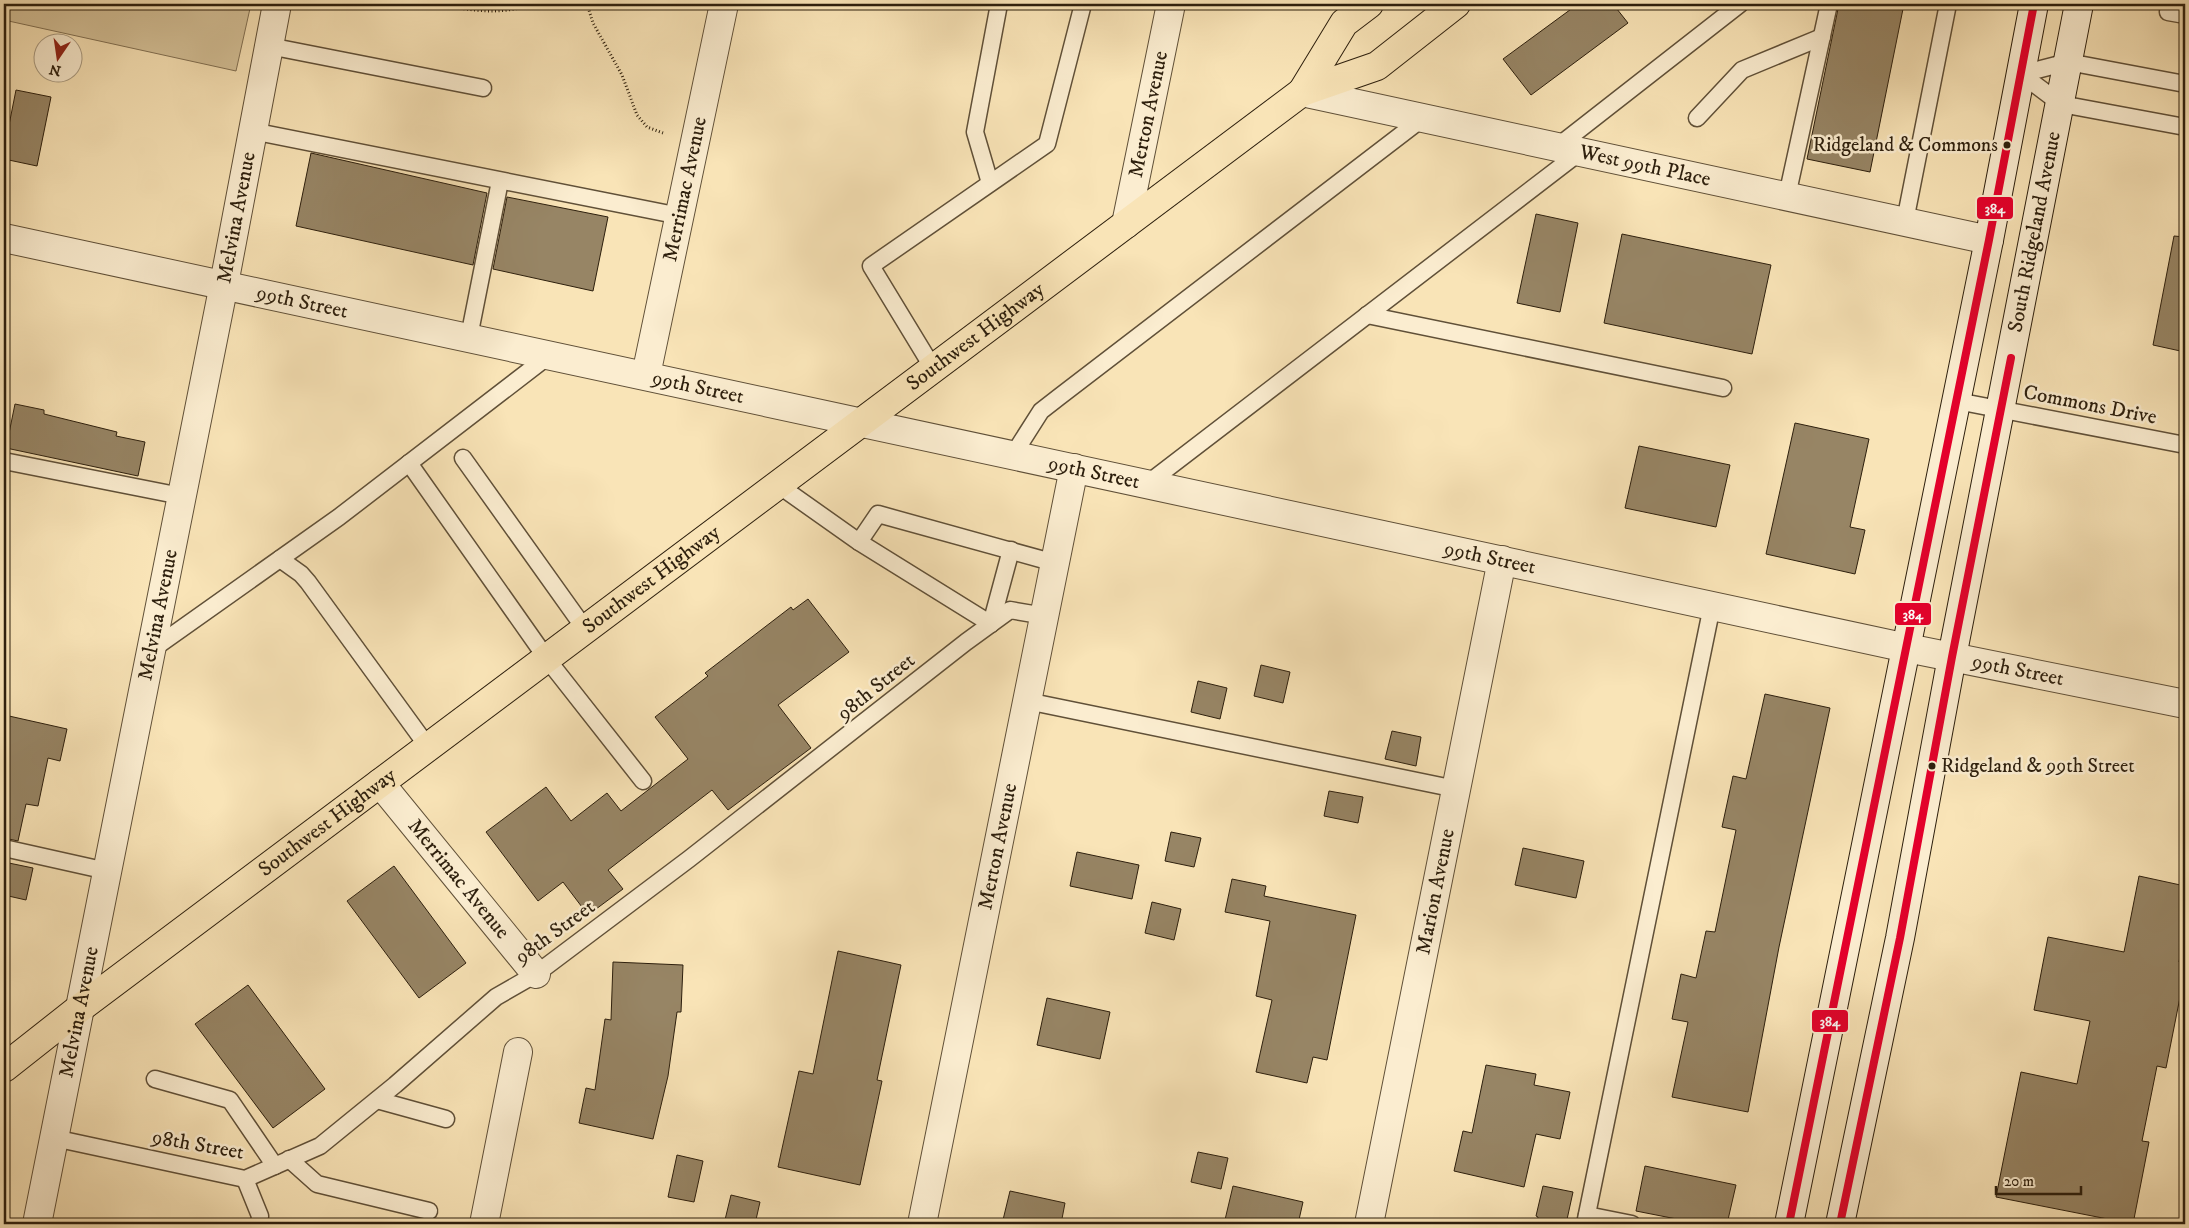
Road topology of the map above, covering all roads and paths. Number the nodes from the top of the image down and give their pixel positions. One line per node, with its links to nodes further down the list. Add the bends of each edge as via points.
1 (277, 4): 19 (street, Melvina Avenue)
2 (436, 4): 3 (path, via 480,12)
3 (532, 4)
4 (587, 4): 30 (path, via 593,22 622,74 637,115 647,127)
5 (724, 4): 35 (street, Merrimac Avenue)
6 (999, 4): 33 (lane, via 975,132)
7 (1083, 4): 33 (lane, via 1047,144)
8 (1171, 4): 37 (street, Merton Avenue)
9 (1367, 4): 24 (main road, Southwest Highway, via 1344,23)
10 (1456, 4): 24 (main road, Southwest Highway, via 1378,66)
11 (1740, 4): 31 (lane)
12 (1829, 4): 18 (lane)
13 (1948, 4): 36 (lane)
14 (2034, 4): 21 (street, South Ridgeland Avenue)
15 (2078, 4): 20 (street, South Ridgeland Avenue)
16 (2170, 4): 17 (lane, via 2168,12)
17 (2185, 15)
18 (1822, 37): 27 (lane, via 1742,70); 34 (lane)
19 (269, 46): 23 (lane); 29 (street, Melvina Avenue)
20 (2068, 62): 21 (lane); 22 (lane); 25 (street, South Ridgeland Avenue)
21 (2021, 74): 25 (lane); 39 (street, South Ridgeland Avenue)
22 (2185, 84)
23 (483, 88)
24 (1302, 92): 26 (street, West 99th Place); 37 (main road, Southwest Highway)
25 (2061, 104): 28 (lane); 48 (street, South Ridgeland Avenue)
26 (1422, 118): 31 (street, West 99th Place); 51 (lane, via 1041,411)
27 (1697, 118)
28 (2185, 127)
29 (252, 131): 32 (lane); 40 (street, Melvina Avenue)
30 (663, 133)
31 (1568, 149): 34 (street, West 99th Place); 41 (lane)
32 (500, 181): 35 (lane); 42 (lane)
33 (990, 184): 44 (lane, via 871,266)
34 (1787, 196): 36 (street, West 99th Place)
35 (680, 216): 45 (street, Merrimac Avenue)
36 (1905, 221): 39 (street, West 99th Place)
37 (1126, 224): 44 (main road, Southwest Highway)
38 (4, 238): 40 (street, 99th Street)
39 (1989, 240): 47 (street, South Ridgeland Avenue)
40 (224, 284): 42 (street, 99th Street); 58 (street, Melvina Avenue)
41 (1367, 315): 46 (lane); 57 (lane)
42 (469, 337): 43 (street, 99th Street)
43 (551, 354): 45 (street, 99th Street); 54 (lane)
44 (933, 368): 49 (main road, Southwest Highway)
45 (646, 375): 49 (street, 99th Street)
46 (1723, 388)
47 (1957, 401): 48 (lane, Commons Drive); 68 (street, South Ridgeland Avenue)
48 (2001, 409): 50 (lane, Commons Drive); 70 (street, South Ridgeland Avenue)
49 (862, 421): 51 (street, 99th Street); 56 (main road, Southwest Highway)
50 (2185, 445)
51 (1013, 455): 55 (street, 99th Street)
52 (462, 458): 67 (lane)
53 (4, 462): 58 (lane)
54 (409, 463): 61 (lane); 71 (lane)
55 (1074, 468): 57 (street, 99th Street); 63 (street, Merton Avenue)
56 (777, 484): 59 (lane); 67 (main road, Southwest Highway)
57 (1148, 484): 62 (street, 99th Street)
58 (181, 496): 69 (street, Melvina Avenue)
59 (859, 542): 60 (lane, via 878,514); 66 (lane)
60 (1011, 550): 63 (lane); 66 (lane)
61 (280, 559): 69 (lane); 74 (lane, via 308,582)
62 (1502, 560): 64 (street, 99th Street); 77 (street, Marion Avenue)
63 (1055, 563): 65 (street, Merton Avenue)
64 (1712, 606): 68 (street, 99th Street); 91 (lane)
65 (1045, 616): 66 (lane, 98th Street, via 1010,610); 72 (street, Merton Avenue)
66 (991, 624): 80 (lane, 98th Street)
67 (585, 629): 71 (main road, Southwest Highway)
68 (1907, 648): 70 (street, 99th Street); 98 (street, South Ridgeland Avenue)
69 (150, 651): 79 (street, Melvina Avenue)
70 (1952, 657): 73 (street, 99th Street); 99 (street, South Ridgeland Avenue, via 1900,938)
71 (547, 659): 74 (main road, Southwest Highway); 75 (lane)
72 (1027, 701): 77 (lane); 95 (street, Merton Avenue)
73 (2185, 704)
74 (428, 747): 76 (main road, Southwest Highway)
75 (643, 782)
76 (380, 783): 80 (street, Merrimac Avenue); 81 (main road, Southwest Highway)
77 (1456, 789): 96 (street, Marion Avenue)
78 (4, 848): 79 (lane)
79 (106, 871): 81 (street, Melvina Avenue)
80 (536, 974): 85 (lane, 98th Street, via 496,997)
81 (80, 1008): 83 (main road, Southwest Highway); 87 (street, Melvina Avenue)
82 (518, 1052): 94 (street)
83 (5, 1065)
84 (155, 1079): 88 (lane, via 230,1100)
85 (377, 1100): 86 (lane); 88 (lane, 98th Street, via 320,1146)
86 (446, 1119)
87 (54, 1138): 89 (lane, 98th Street); 92 (street, Melvina Avenue)
88 (282, 1162): 89 (lane, 98th Street); 90 (lane, via 318,1184)
89 (245, 1179): 93 (lane, via 260,1216)
90 (429, 1211)
91 (1586, 1220): 97 (lane)
92 (37, 1224)
93 (258, 1224)
94 (484, 1224)
95 (922, 1224)
96 (1369, 1224)
97 (1632, 1224)
98 (1789, 1224)
99 (1840, 1224)

